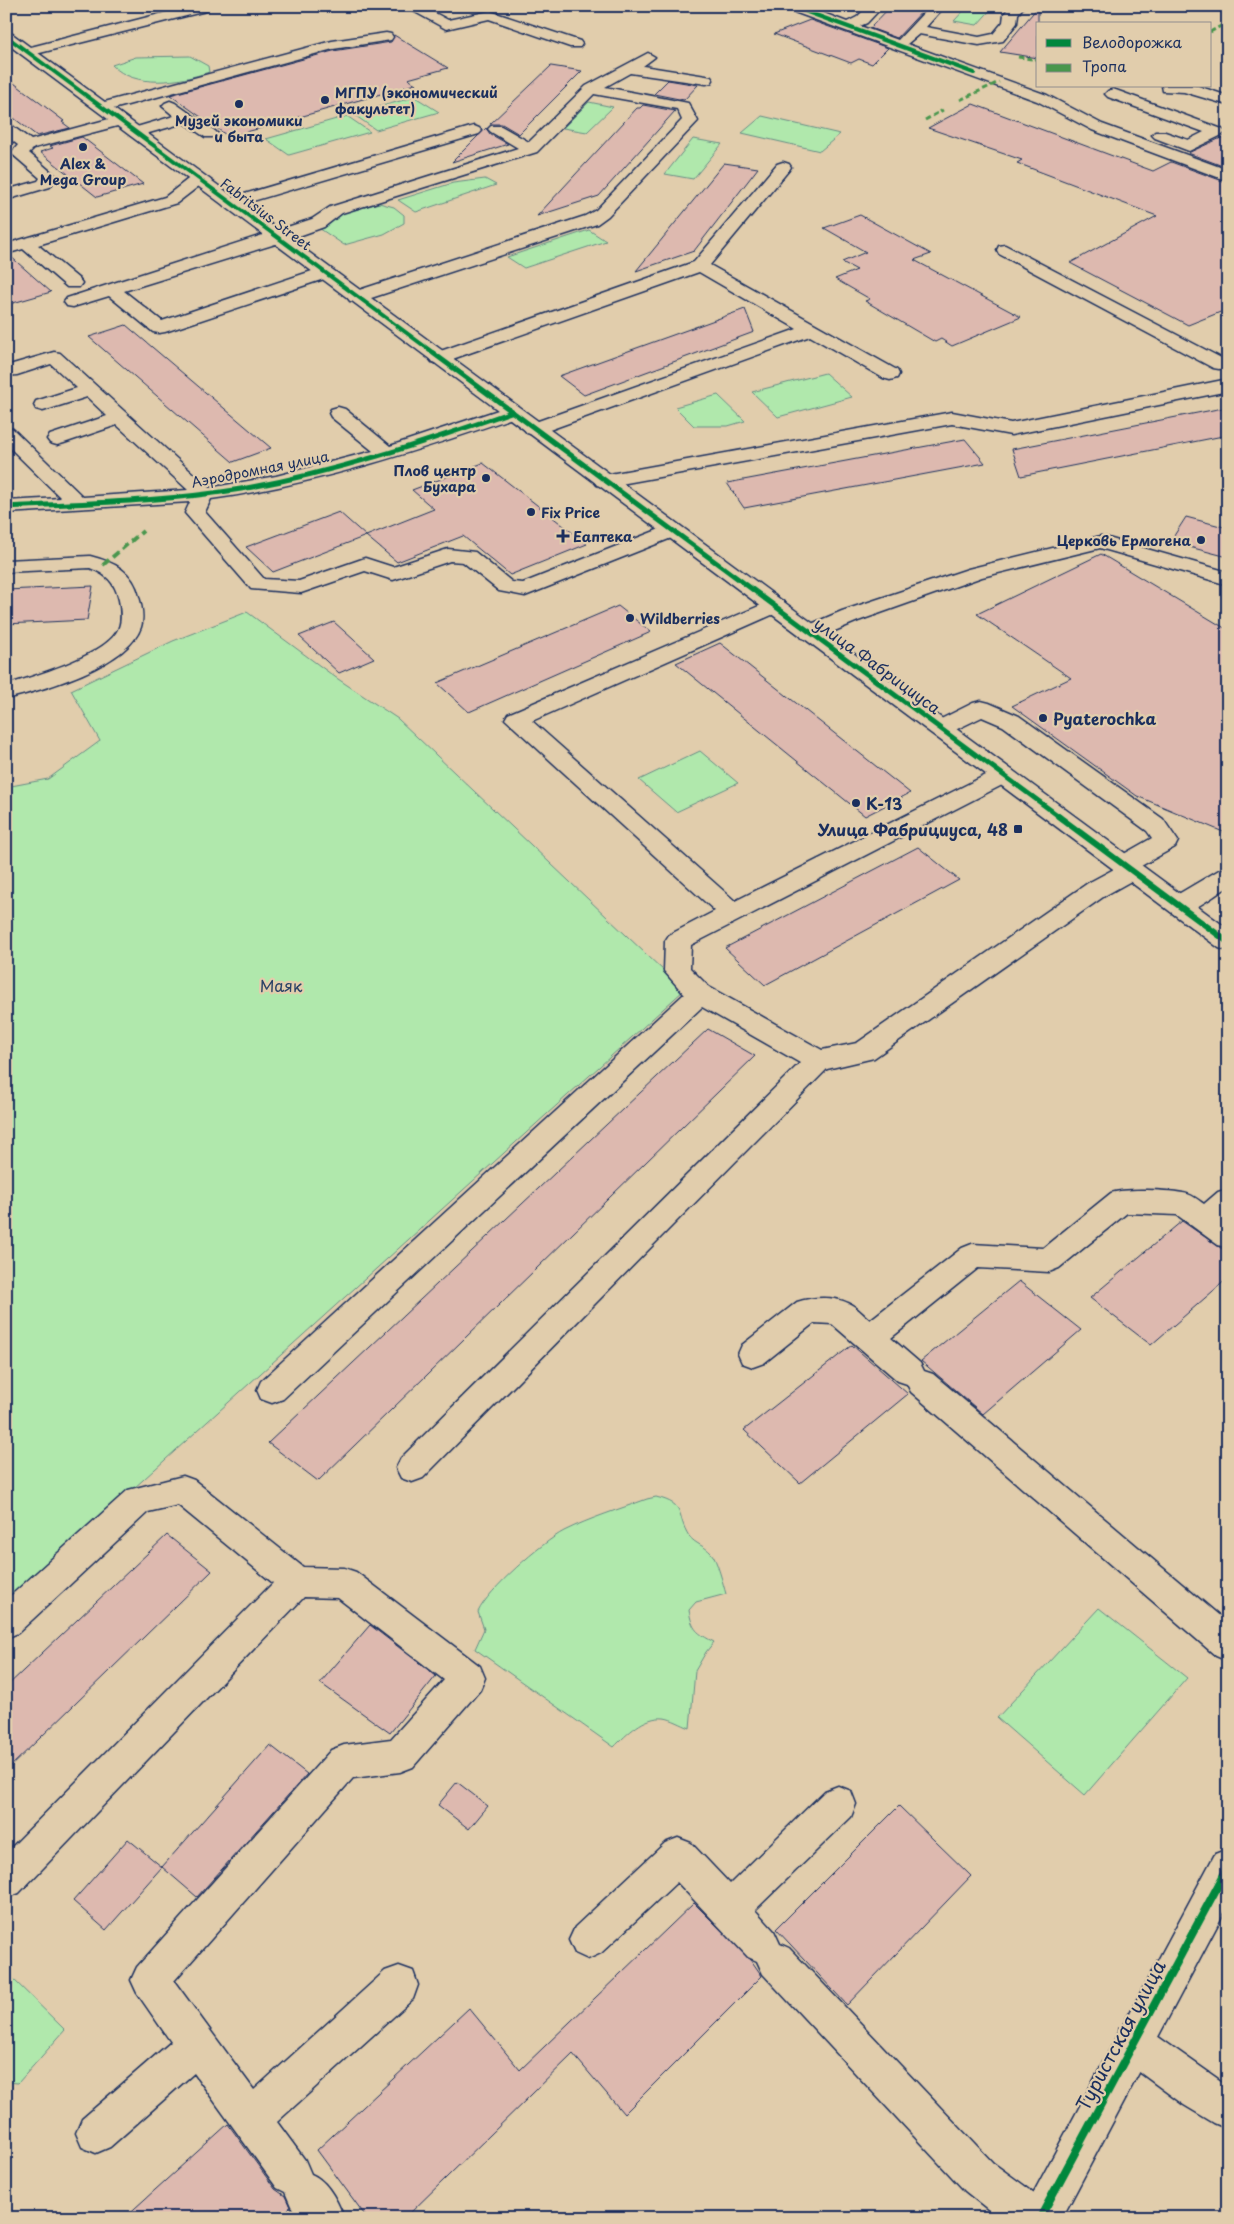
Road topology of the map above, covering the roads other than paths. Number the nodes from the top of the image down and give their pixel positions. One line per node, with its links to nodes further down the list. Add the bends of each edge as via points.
1 (199, 6): 12 (main road, via 201,8)
2 (411, 6): 10 (main road, via 446,25 490,16)
3 (792, 6): 8 (main road)
4 (876, 6): 8 (main road)
5 (938, 6): 7 (main road)
6 (1017, 6): 7 (main road, via 1011,14 1010,23 998,38 979,40)
7 (916, 30): 11 (main road)
8 (849, 33): 11 (main road)
9 (386, 37): 22 (main road, via 332,45)
10 (574, 44)
11 (895, 44): 19 (main road)
12 (14, 45): 22 (main road, Fabritsius Street)
13 (648, 58): 14 (main road)
14 (627, 68): 15 (main road); 16 (main road)
15 (706, 80)
16 (591, 88): 32 (main road); 47 (main road, via 683,106 690,120 602,213 591,220)
17 (1188, 88): 20 (main road)
18 (1113, 94): 19 (main road, via 1217,132 1189,146 1106,115)
19 (1042, 98): 34 (main road, via 1098,127)
20 (1228, 101)
21 (170, 106): 23 (main road)
22 (102, 107): 24 (main road, Fabritsius Street)
23 (186, 118): 28 (main road); 29 (main road)
24 (120, 121): 28 (main road, Fabritsius Street); 30 (main road)
25 (6, 128): 30 (main road)
26 (496, 129): 32 (main road)
27 (474, 131): 37 (main road)
28 (135, 132): 35 (main road, Fabritsius Street)
29 (210, 134)
30 (26, 144): 31 (main road); 36 (main road, via 20,153 49,177 44,184)
31 (6, 148)
32 (531, 149): 39 (main road, via 336,210 318,223)
33 (783, 166): 43 (main road)
34 (1228, 176)
35 (198, 179): 37 (main road, Fabritsius Street); 38 (main road); 40 (main road, via 170,200)
36 (6, 195)
37 (230, 203): 39 (main road, Fabritsius Street)
38 (6, 236)
39 (276, 238): 44 (main road, Fabritsius Street); 46 (main road)
40 (26, 243): 41 (main road); 45 (main road)
41 (6, 249)
42 (1006, 250): 51 (main road)
43 (700, 266): 49 (main road); 50 (main road)
44 (324, 273): 46 (main road, via 159,328); 47 (main road, Fabritsius Street)
45 (73, 283)
46 (112, 290): 48 (main road)
47 (356, 297): 50 (main road, Fabritsius Street)
48 (73, 302)
49 (813, 329): 53 (main road); 60 (main road)
50 (438, 358): 57 (main road, Fabritsius Street)
51 (1225, 367)
52 (10, 371): 55 (main road, via 54,357)
53 (890, 374)
54 (1228, 385): 64 (main road, via 1011,428 952,418)
55 (90, 390): 56 (main road); 59 (main road)
56 (44, 405)
57 (511, 412): 60 (main road, улица Фабрициуса); 63 (main road, Аэродромная улица)
58 (338, 414): 63 (main road)
59 (120, 418): 62 (main road); 65 (main road)
60 (534, 429): 64 (main road, улица Фабрициуса)
61 (6, 433): 66 (main road)
62 (57, 439)
63 (388, 454): 65 (main road, Аэродромная улица, via 279,481)
64 (604, 481): 68 (main road, улица Фабрициуса)
65 (204, 494): 66 (main road, Аэродромная улица); 68 (main road, via 194,513 258,586 301,588 365,564 393,574 448,555 468,556 506,587 525,590)
66 (78, 504): 67 (main road, Аэродромная улица)
67 (6, 507)
68 (672, 531): 71 (main road, улица Фабрициуса)
69 (6, 566): 73 (main road, via 90,562 103,565 126,584 133,615 124,638 104,654)
70 (1228, 579): 72 (main road, via 1101,542 975,573)
71 (773, 606): 72 (main road, улица Фабрициуса); 79 (main road, via 516,719)
72 (810, 633): 74 (main road, улица Фабрициуса)
73 (6, 692)
74 (941, 728): 75 (main road, улица Фабрициуса); 76 (main road, via 981,708 1011,721 1155,825 1166,841)
75 (1004, 775): 76 (main road, улица Фабрициуса); 79 (main road)
76 (1128, 868): 78 (main road, улица Фабрициуса); 82 (main road, via 865,1051)
77 (1228, 876): 78 (main road)
78 (1179, 905): 80 (main road, улица Фабрициуса)
79 (733, 914): 81 (main road, via 678,941 677,971)
80 (1228, 942)
81 (700, 994): 82 (main road); 88 (main road)
82 (818, 1061): 89 (main road)
83 (1228, 1200): 84 (main road)
84 (1205, 1220): 85 (main road); 86 (main road, via 1183,1204 1121,1201 1049,1260 972,1256)
85 (1228, 1237)
86 (869, 1338): 87 (main road, via 840,1312 808,1311); 92 (main road)
87 (753, 1354)
88 (272, 1390)
89 (412, 1468)
90 (297, 1582): 91 (main road, via 183,1490 139,1500); 95 (main road); 100 (main road, via 344,1583 468,1678 400,1755 344,1762 150,1980)
91 (6, 1622)
92 (1228, 1645)
93 (838, 1804): 96 (main road)
94 (1228, 1867): 99 (main road, Туристская улица)
95 (6, 1880)
96 (729, 1910): 97 (main road, via 678,1856); 105 (main road, via 979,2177)
97 (588, 1940)
98 (399, 1985): 102 (main road)
99 (1133, 2043): 101 (main road); 106 (main road, Туристская улица)
100 (197, 2045): 102 (main road); 103 (main road)
101 (1228, 2109)
102 (251, 2119): 104 (main road)
103 (96, 2133)
104 (307, 2195)
105 (1033, 2218)
106 (1040, 2218)

